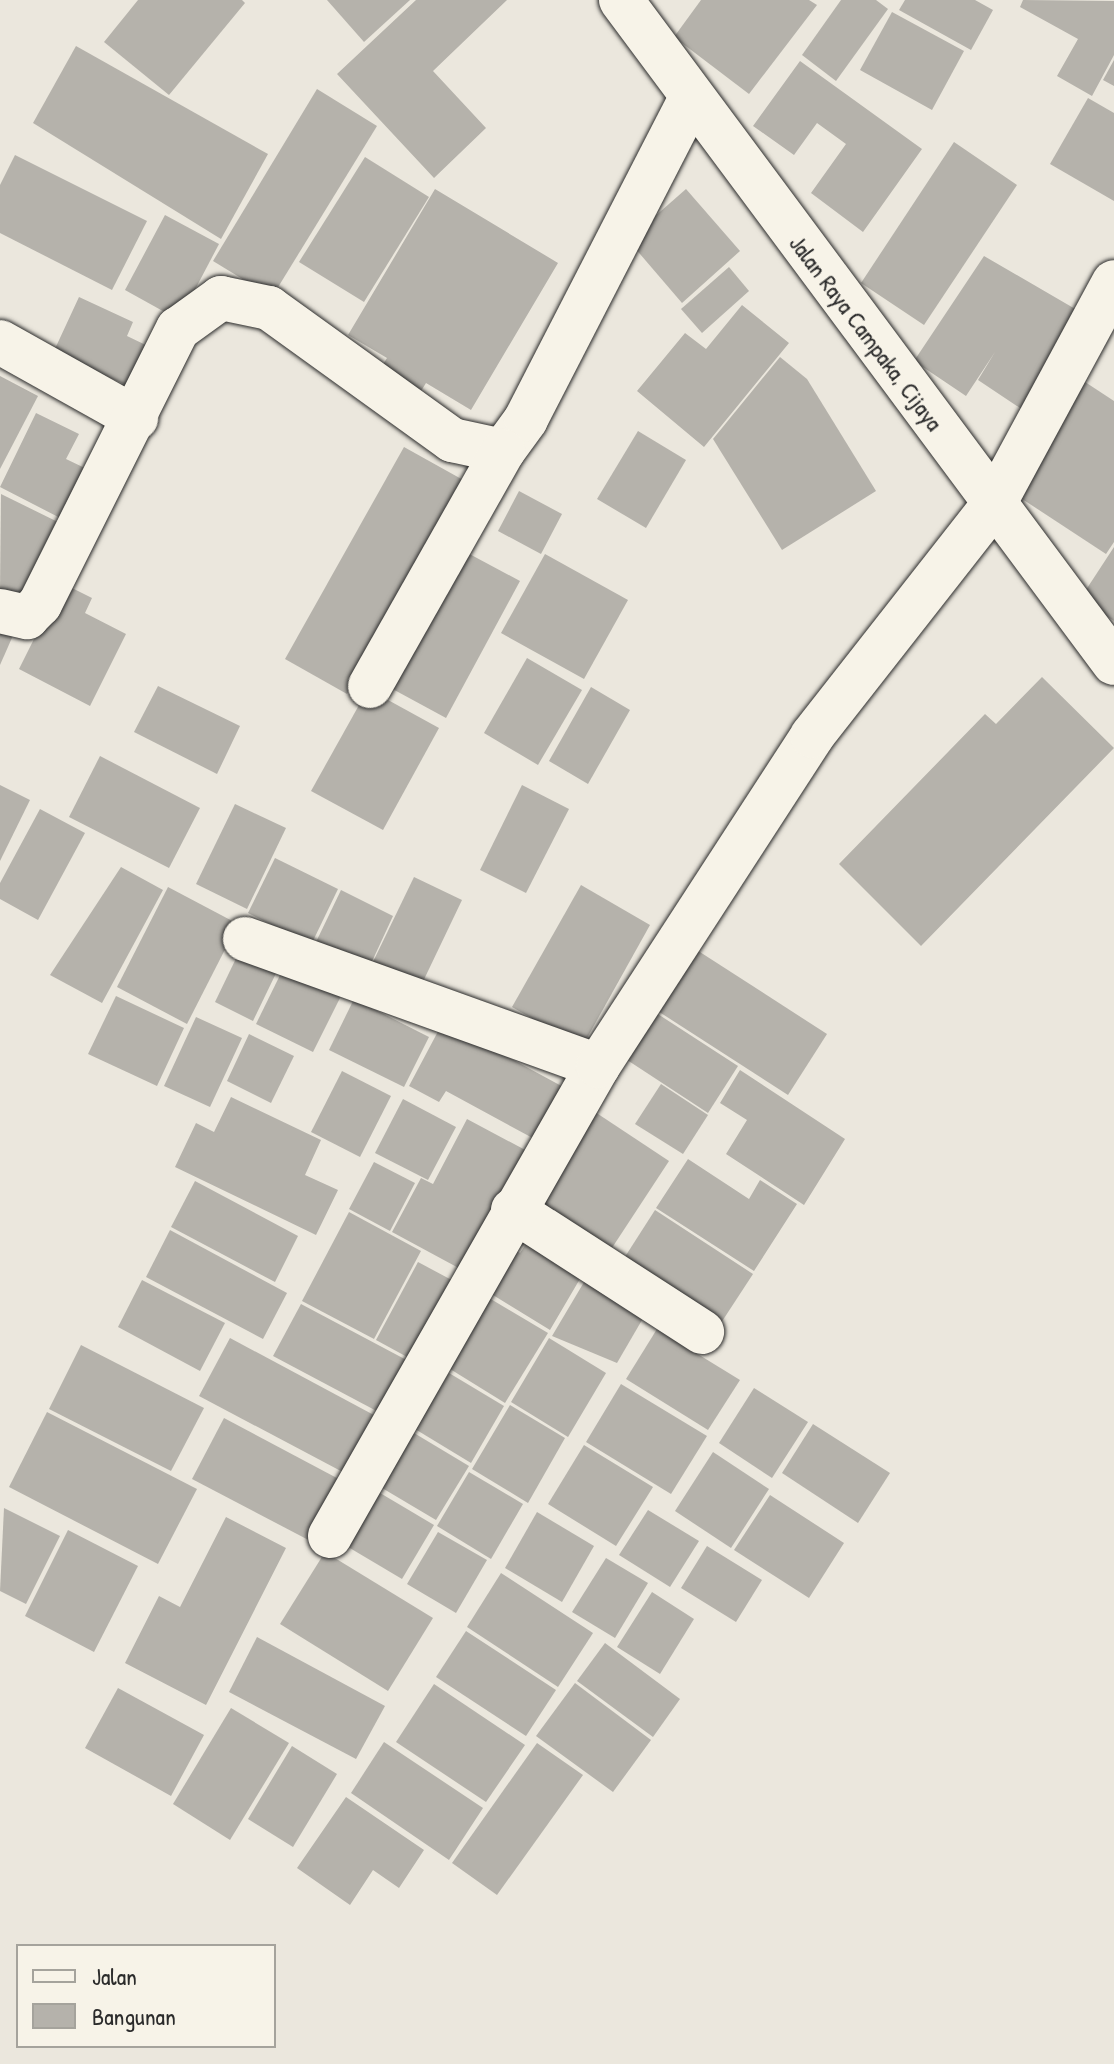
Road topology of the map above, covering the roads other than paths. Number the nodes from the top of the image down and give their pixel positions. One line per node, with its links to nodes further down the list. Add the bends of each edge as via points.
1 (621, 0): 2 (street, Jalan Raya Campaka, Cijaya)
2 (691, 98): 6 (street, via 526,419); 7 (street, Jalan Raya Campaka, Cijaya)
3 (1114, 282): 7 (street)
4 (0, 342): 5 (street)
5 (136, 418): 6 (street, via 178,329 203,306 237,299 269,308 452,440); 8 (street, via 40,604 27,617)
6 (503, 451): 10 (street)
7 (994, 504): 9 (street, Jalan Raya Campaka, Cijaya); 12 (street, via 812,736)
8 (0, 611)
9 (1114, 663)
10 (370, 686)
11 (245, 939): 12 (street)
12 (598, 1066): 13 (street)
13 (513, 1210): 14 (street); 15 (street)
14 (702, 1332)
15 (330, 1536)

